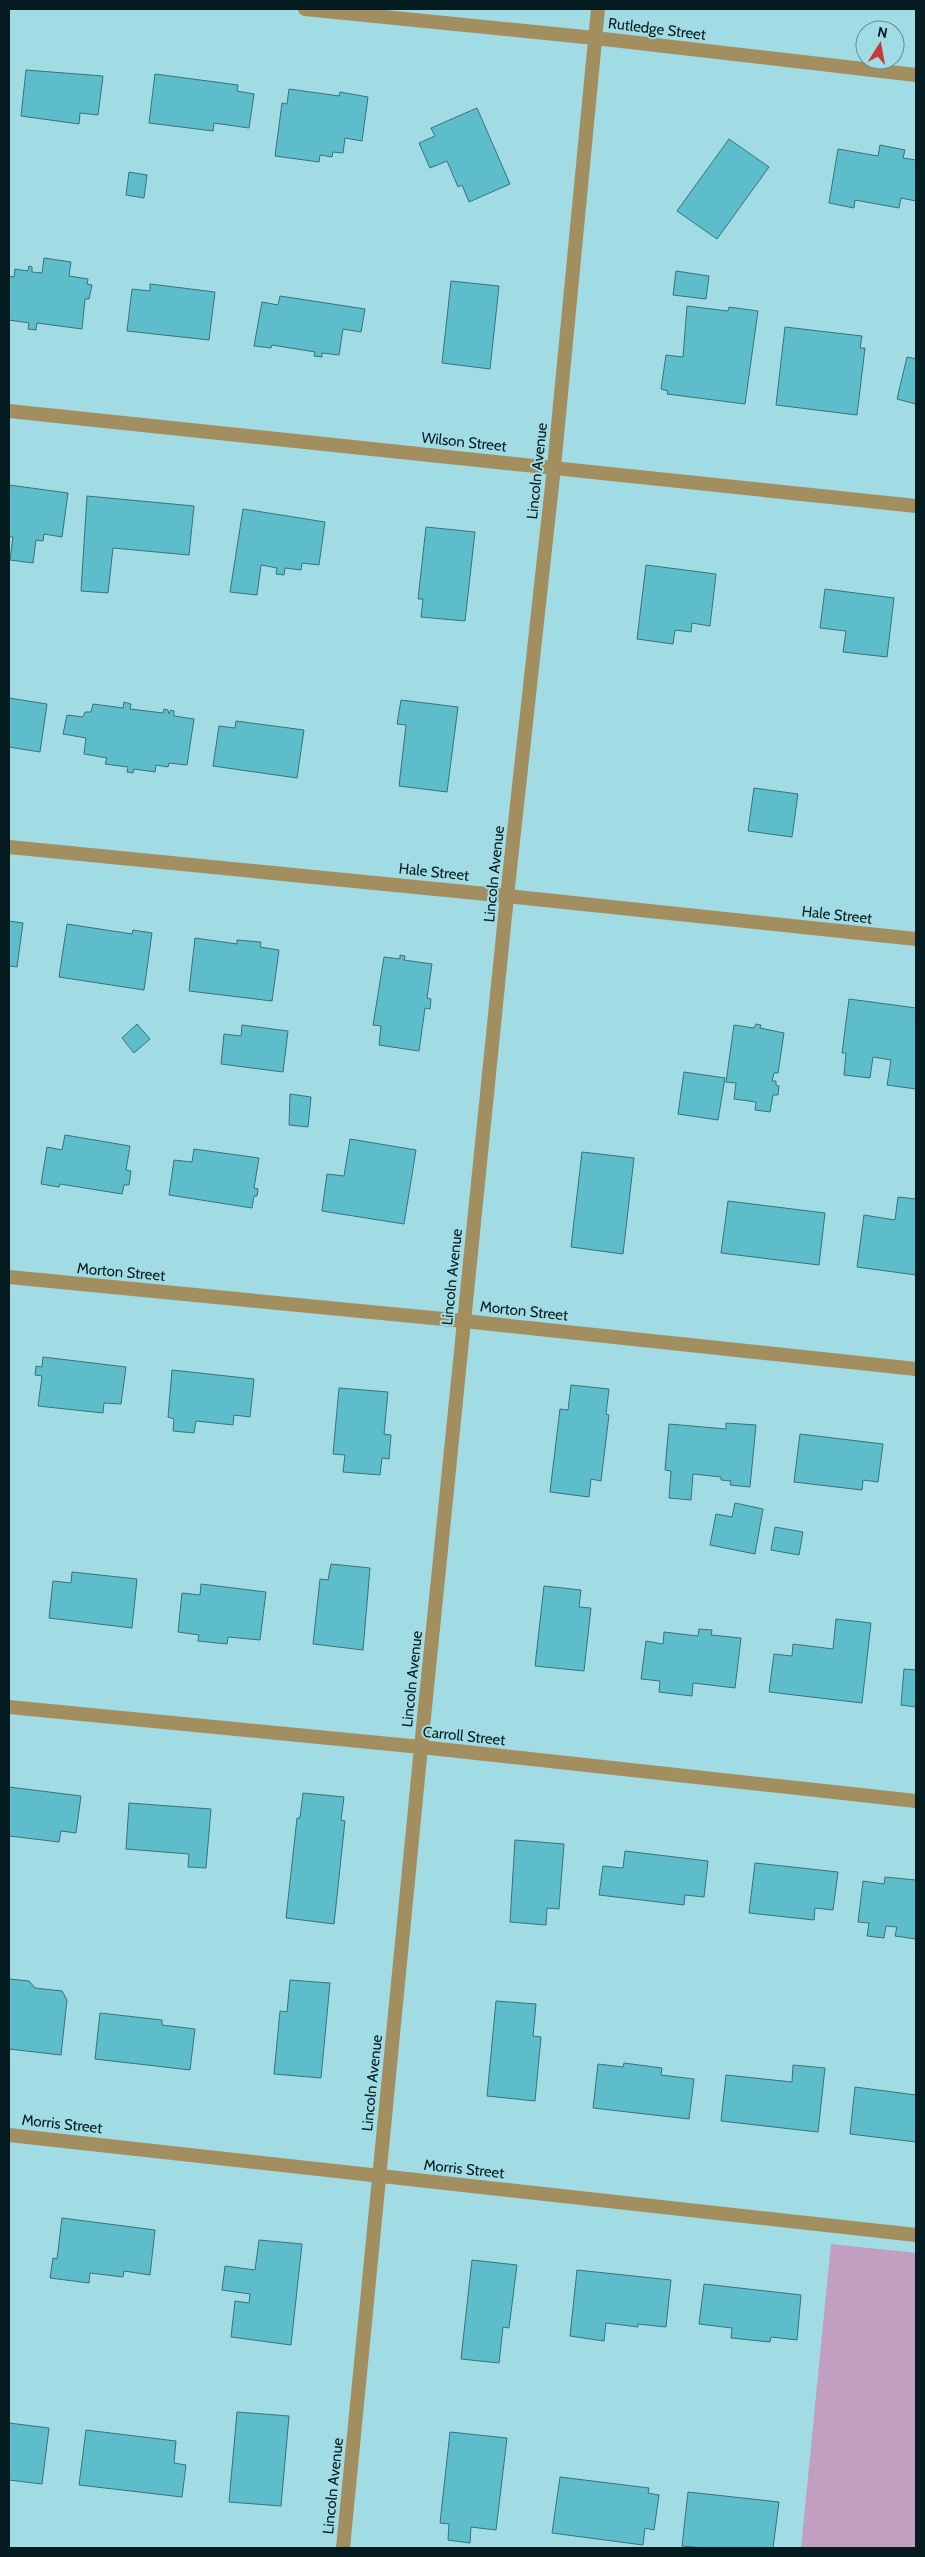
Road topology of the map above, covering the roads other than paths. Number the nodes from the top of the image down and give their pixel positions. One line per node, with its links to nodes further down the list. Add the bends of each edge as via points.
1 (305, 9): 3 (street, Rutledge Street)
2 (598, 9): 3 (street, Lincoln Avenue)
3 (595, 38): 4 (street, Rutledge Street); 6 (street, Lincoln Avenue)
4 (916, 75)
5 (9, 411): 6 (street, Wilson Street)
6 (554, 467): 7 (street, Wilson Street); 9 (street, Lincoln Avenue)
7 (916, 506)
8 (9, 847): 9 (street, Hale Street)
9 (507, 896): 10 (street, Hale Street); 12 (street, Lincoln Avenue)
10 (916, 940)
11 (9, 1278): 12 (street, Morton Street)
12 (464, 1321): 13 (street, Morton Street); 15 (street, Lincoln Avenue)
13 (916, 1369)
14 (9, 1707): 15 (street, Carroll Street)
15 (421, 1748): 16 (street, Carroll Street); 18 (street, Lincoln Avenue)
16 (916, 1801)
17 (9, 2135): 18 (street, Morris Street)
18 (379, 2176): 19 (street, Morris Street); 20 (street, Lincoln Avenue)
19 (916, 2235)
20 (343, 2548)

